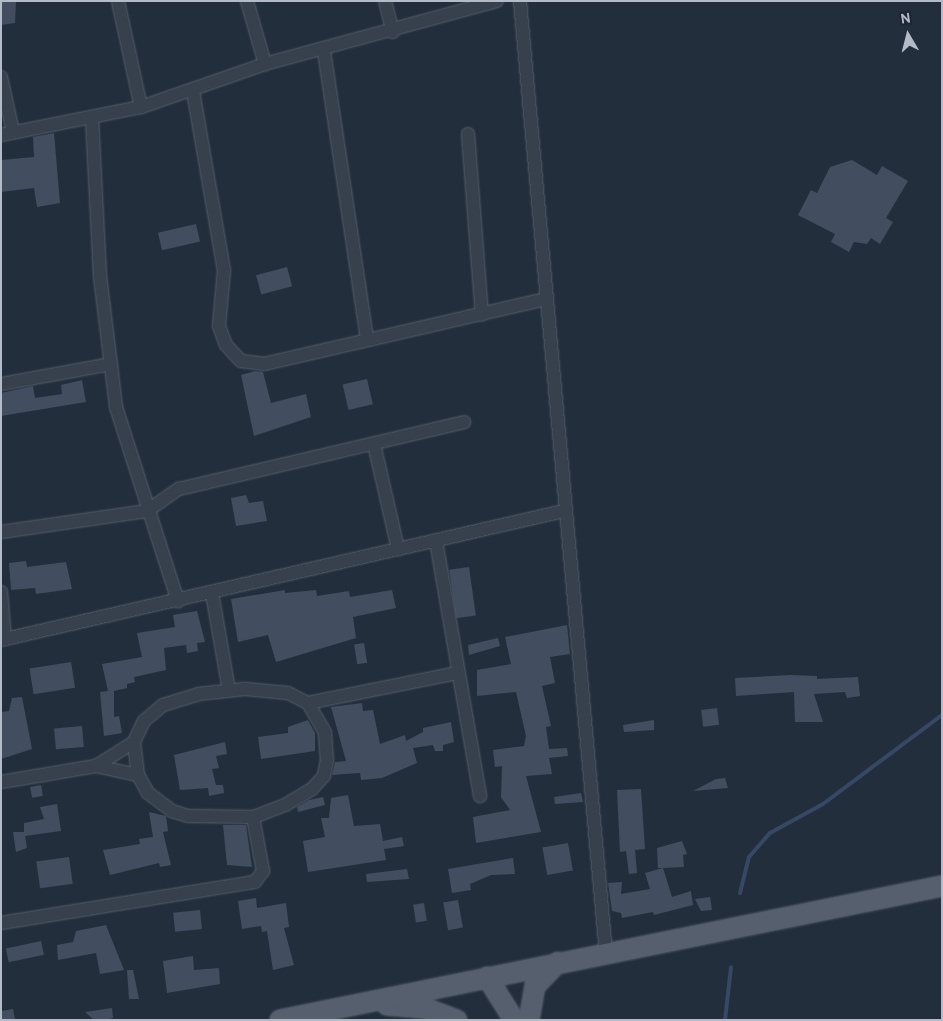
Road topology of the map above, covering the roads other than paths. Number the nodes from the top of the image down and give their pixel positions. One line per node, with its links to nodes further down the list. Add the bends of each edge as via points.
1 (118, 1): 11 (street)
2 (247, 1): 8 (street)
3 (385, 1): 6 (street)
4 (497, 1): 6 (street)
5 (520, 1): 15 (street)
6 (393, 32): 7 (street)
7 (324, 51): 8 (street); 17 (street)
8 (264, 64): 10 (street)
9 (1, 76): 13 (street)
10 (193, 91): 11 (street); 17 (street, via 224,270 219,326 226,345 241,361 264,364)
11 (141, 107): 12 (street)
12 (92, 118): 13 (street); 18 (street, via 100,276)
13 (7, 134)
14 (468, 134): 16 (street)
15 (545, 299): 16 (street); 23 (street)
16 (482, 314): 17 (street)
17 (367, 340)
18 (111, 364): 19 (street); 22 (street, via 120,423)
19 (1, 384)
20 (464, 422): 21 (street)
21 (374, 444): 22 (street, via 179,489); 26 (street)
22 (147, 511): 24 (street); 29 (street)
23 (564, 511): 25 (street); 42 (street)
24 (1, 532)
25 (436, 541): 26 (street); 31 (street)
26 (398, 549): 28 (street)
27 (1, 592): 30 (street)
28 (212, 593): 29 (street); 32 (street)
29 (178, 601): 30 (street)
30 (3, 639)
31 (457, 674): 33 (street); 38 (street)
32 (229, 690): 33 (street, via 288,693); 34 (street, via 163,705 144,721)
33 (308, 703): 39 (street, via 325,734 324,776 312,789 285,805)
34 (134, 742): 35 (street); 36 (street)
35 (96, 766): 36 (street); 37 (street)
36 (138, 775): 39 (street, via 148,793 172,810 212,818)
37 (1, 782)
38 (480, 796)
39 (253, 816): 41 (street, via 263,872 255,882)
40 (942, 886): 42 (main road)
41 (1, 923)
42 (606, 953): 43 (main road)
43 (559, 962): 44 (main road); 49 (main road, via 535,986)
44 (487, 977): 45 (main road); 48 (main road)
45 (367, 1003): 46 (main road); 47 (main road, via 425,1008)
46 (280, 1020)
47 (457, 1020)
48 (514, 1020)
49 (529, 1020)

